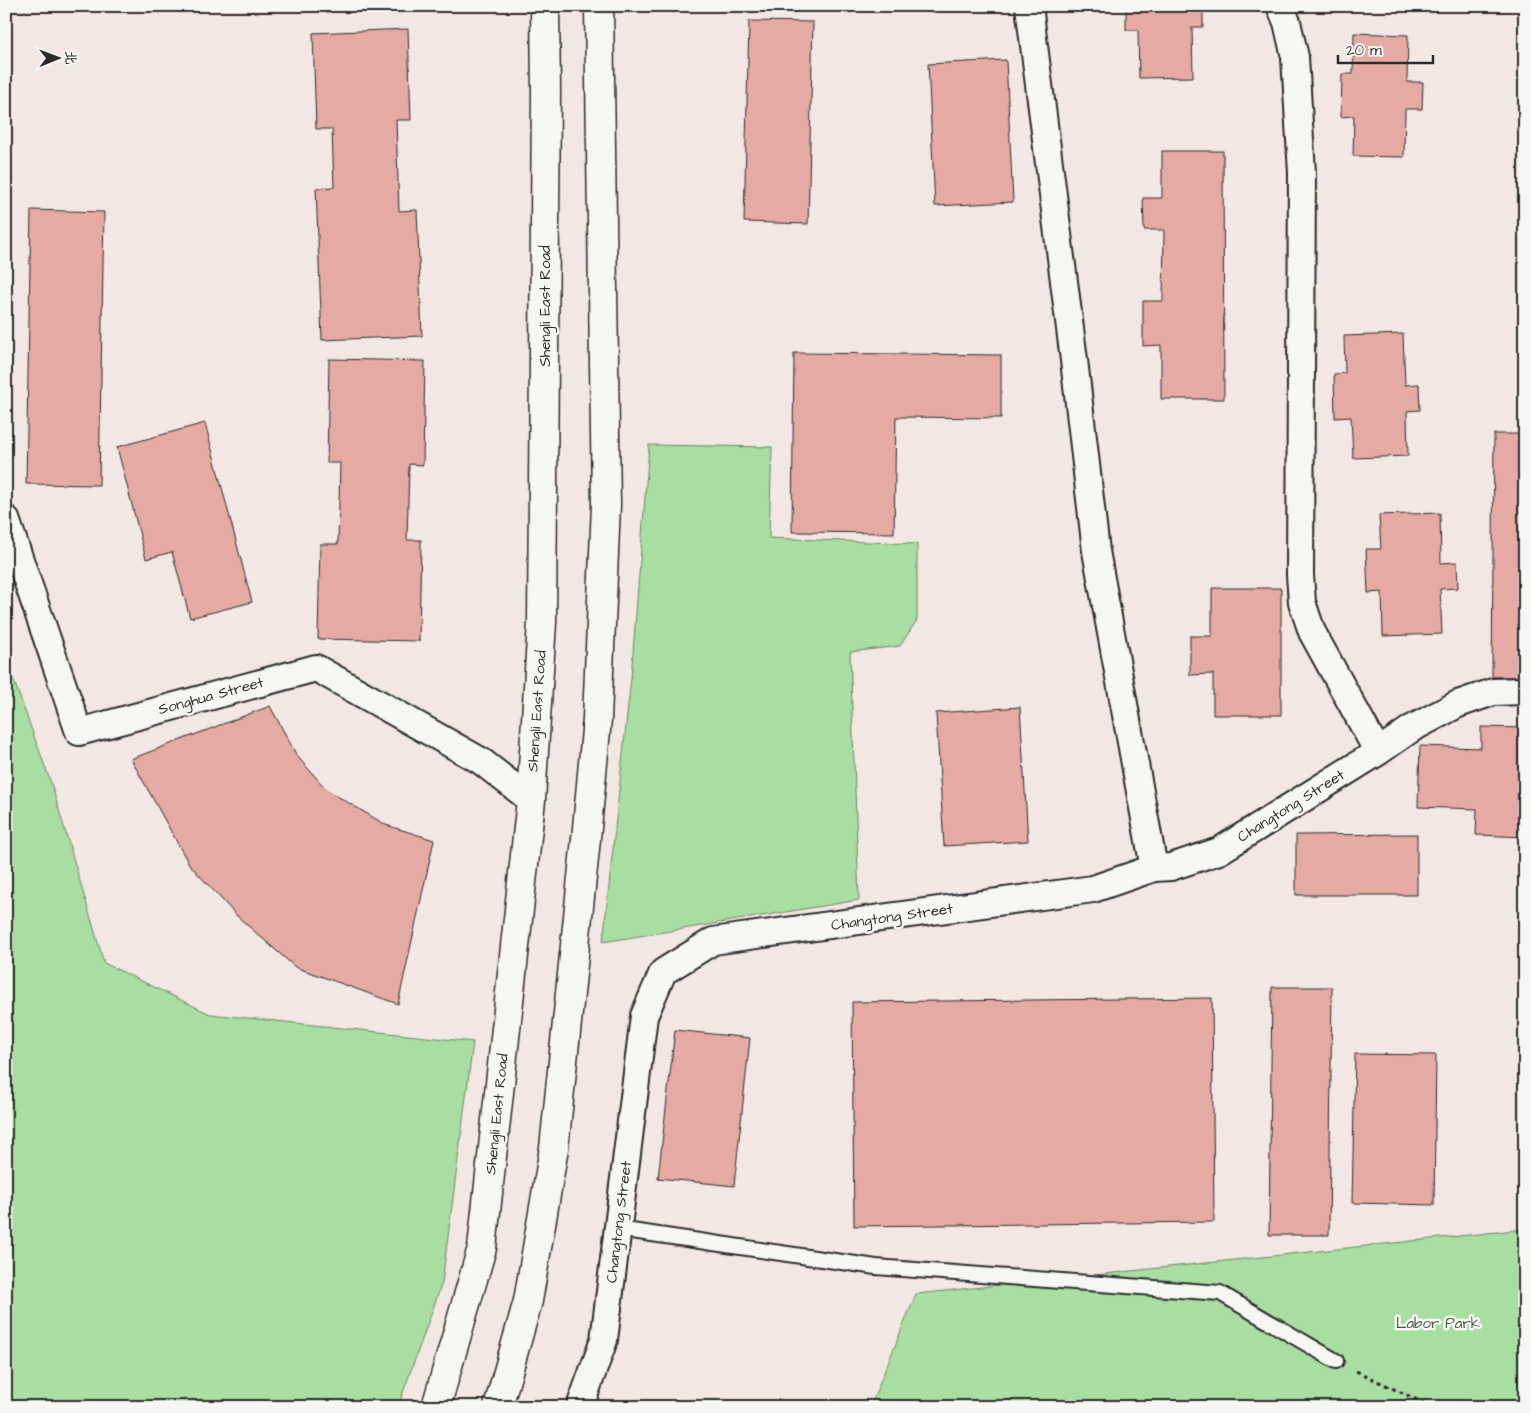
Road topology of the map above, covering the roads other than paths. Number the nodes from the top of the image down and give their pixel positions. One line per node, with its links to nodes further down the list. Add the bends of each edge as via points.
1 (545, 6): 8 (main road, Shengli East Road, via 542,622)
2 (599, 6): 13 (main road, via 606,505 597,719 554,1148 528,1301)
3 (1029, 6): 9 (street, via 1096,551)
4 (1280, 6): 7 (street, via 1295,57 1302,173 1302,602 1312,632)
5 (6, 519): 8 (street, Songhua Street, via 79,732 316,668 481,761)
6 (1525, 691): 7 (street, Changtong Street, via 1492,692 1458,704 1411,729)
7 (1378, 752): 9 (street, Changtong Street, via 1219,851 1171,867)
8 (531, 800): 12 (main road, Shengli East Road, via 482,1248)
9 (1154, 868): 10 (street, Changtong Street, via 1093,889 713,941 663,972 644,1016)
10 (618, 1229): 11 (lane, via 876,1267 1220,1293); 14 (street, Changtong Street, via 604,1340)
11 (1336, 1361)
12 (436, 1407)
13 (498, 1407)
14 (580, 1407)

